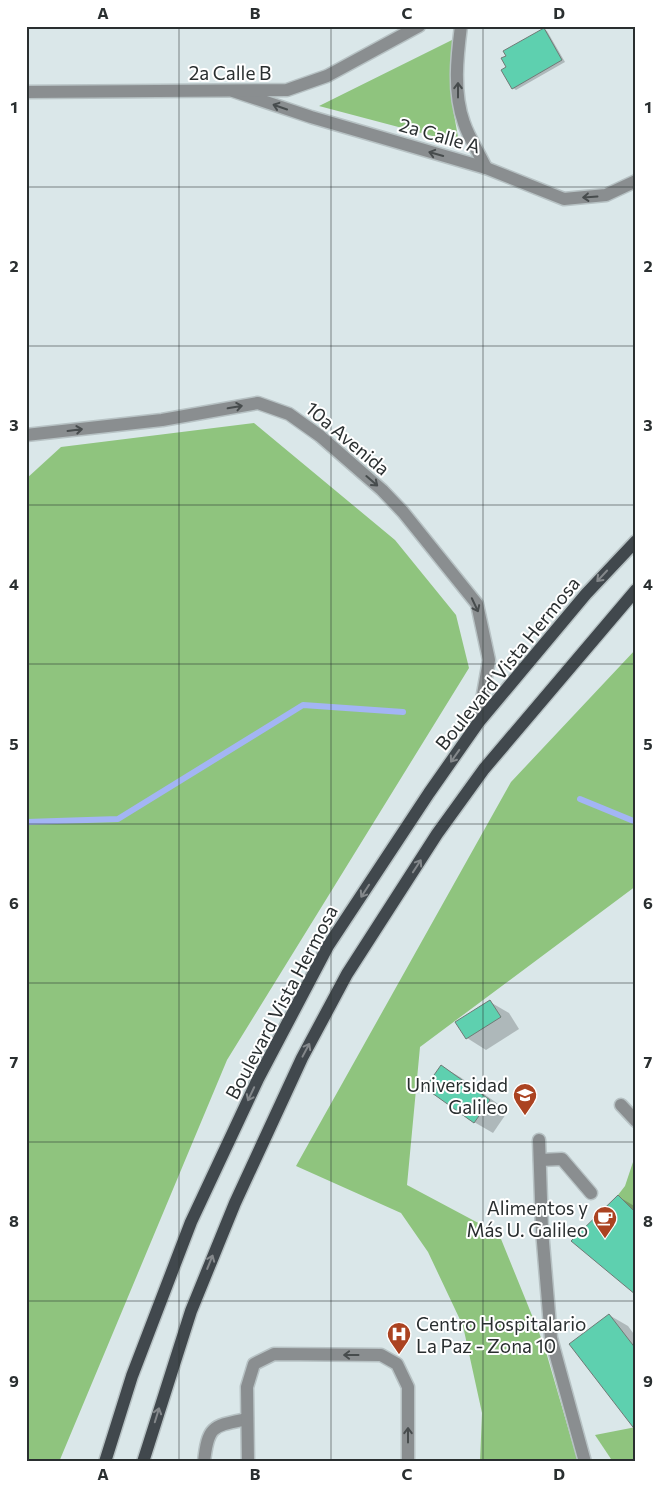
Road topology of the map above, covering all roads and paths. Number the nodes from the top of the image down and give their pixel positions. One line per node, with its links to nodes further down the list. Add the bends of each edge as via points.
1 (419, 26): 3 (street, 2a Calle B, via 328,76 287,90)
2 (461, 26): 5 (street, one-way to 2, via 464,123 458,98)
3 (233, 91): 4 (street, 2a Calle B); 5 (street, 2a Calle A, one-way to 3)
4 (26, 92)
5 (486, 168): 6 (street, 2a Calle A, one-way to 5, via 606,195 564,198)
6 (636, 182)
7 (26, 435): 10 (street, 10a Avenida, one-way to 10, via 162,420 258,403 289,414 320,436 382,490 477,604 489,660)
8 (636, 541): 10 (main road, Boulevard Vista Hermosa, one-way to 10, via 586,594)
9 (636, 590): 18 (main road, one-way to 9, via 190,1311 231,1211 302,1058 347,974 484,769)
10 (478, 723): 17 (main road, Boulevard Vista Hermosa, one-way to 17, via 328,946 258,1079 192,1222 132,1376)
11 (621, 1105): 12 (street)
12 (636, 1121)
13 (539, 1140): 14 (street)
14 (540, 1160): 15 (street, via 562,1159); 22 (street, via 551,1338)
15 (591, 1193)
16 (247, 1419): 19 (street, via 215,1427 206,1443); 20 (street); 21 (street, one-way to 16, via 408,1387 397,1364 381,1355 274,1354 254,1364 247,1387)
17 (105, 1462)
18 (143, 1462)
19 (204, 1462)
20 (248, 1462)
21 (408, 1462)
22 (585, 1462)

